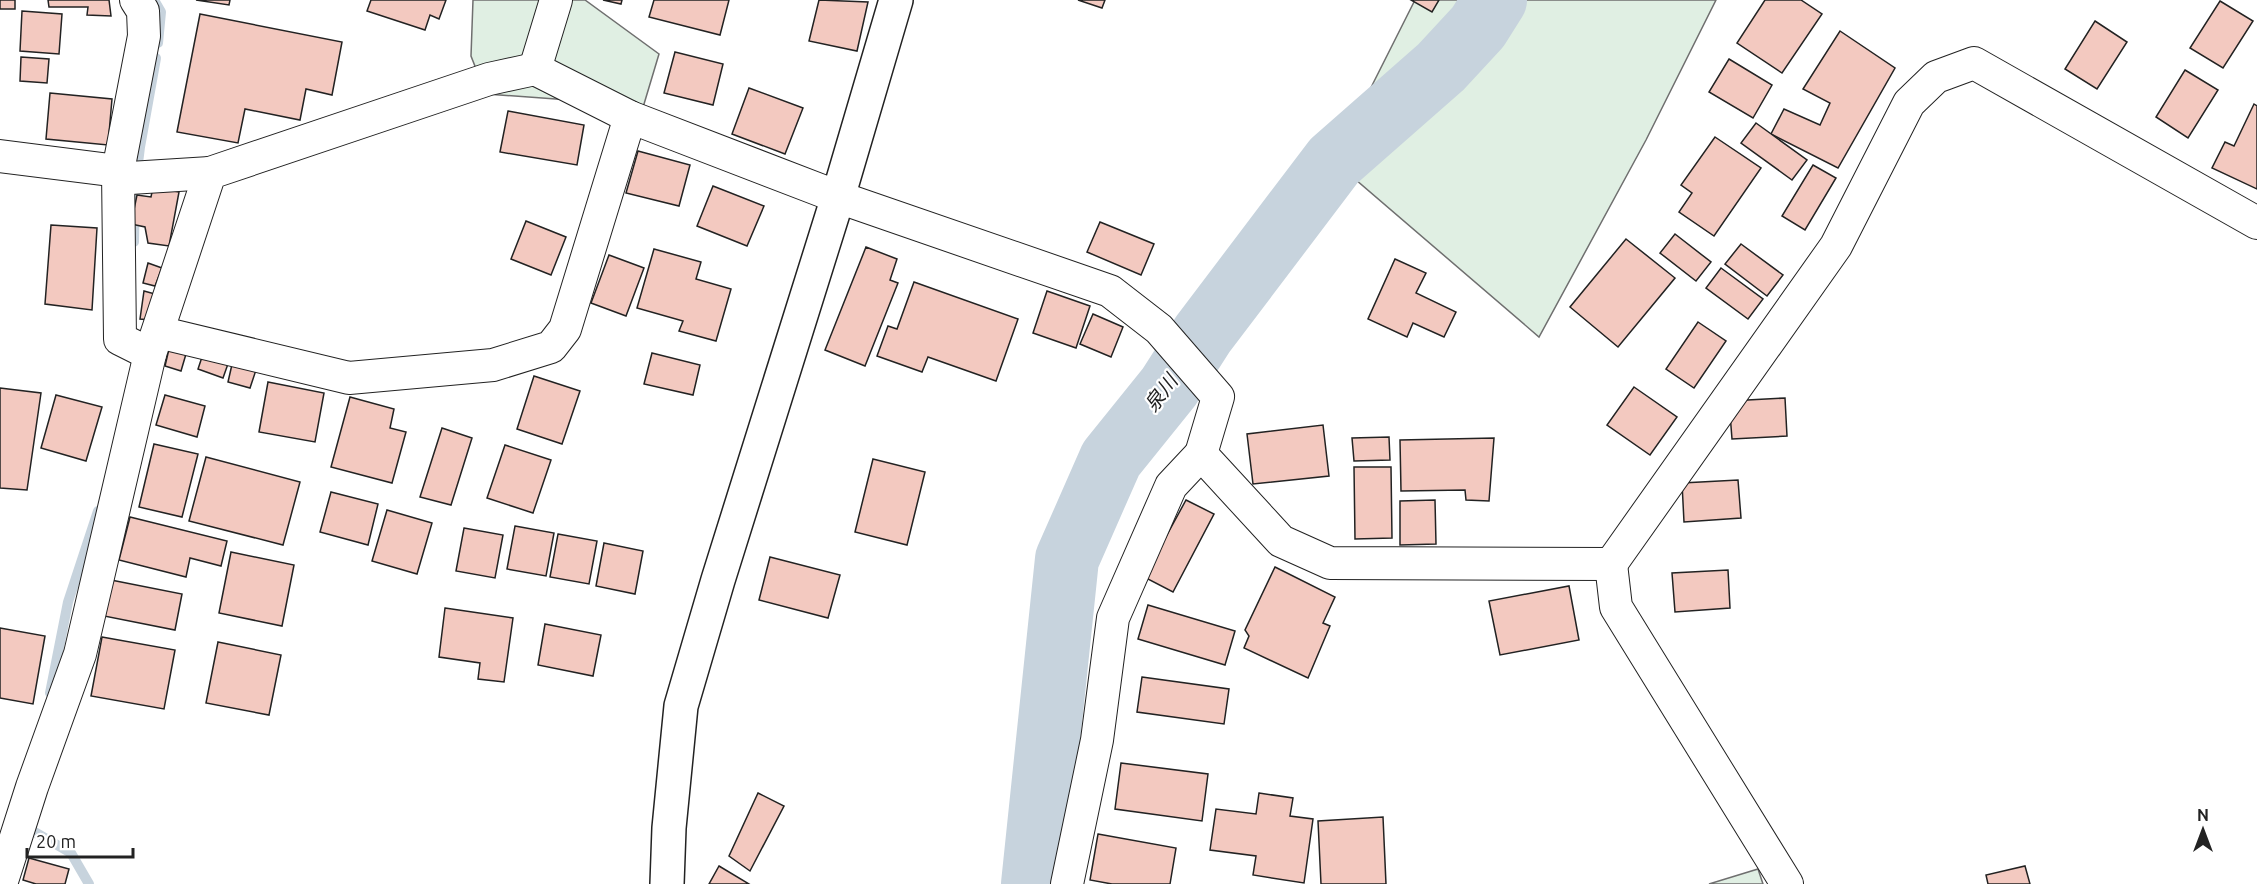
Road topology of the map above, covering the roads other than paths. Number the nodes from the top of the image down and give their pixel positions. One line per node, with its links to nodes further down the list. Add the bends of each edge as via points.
1 (136, 0): 8 (street, via 142,11 144,36)
2 (556, 0): 4 (street)
3 (896, 0): 9 (street)
4 (535, 69): 5 (street); 7 (street, via 489,78)
5 (630, 117): 9 (street); 11 (street, via 565,329 551,347 493,365 349,378)
6 (0, 156): 8 (street)
7 (210, 173): 8 (street); 11 (street)
8 (136, 175): 11 (street)
9 (838, 197): 12 (street, via 1110,291 1159,329 1218,397); 15 (street, via 681,706)
10 (2257, 223): 13 (street, via 1974,63 1936,77 1909,104 1836,246)
11 (142, 344): 14 (street, via 80,654)
12 (1201, 454): 13 (street, via 1281,541 1330,563); 16 (street, via 1171,486 1113,618 1096,740)
13 (1611, 564): 17 (street, via 1616,607)
14 (1, 884)
15 (667, 884)
16 (1067, 884)
17 (1787, 884)

